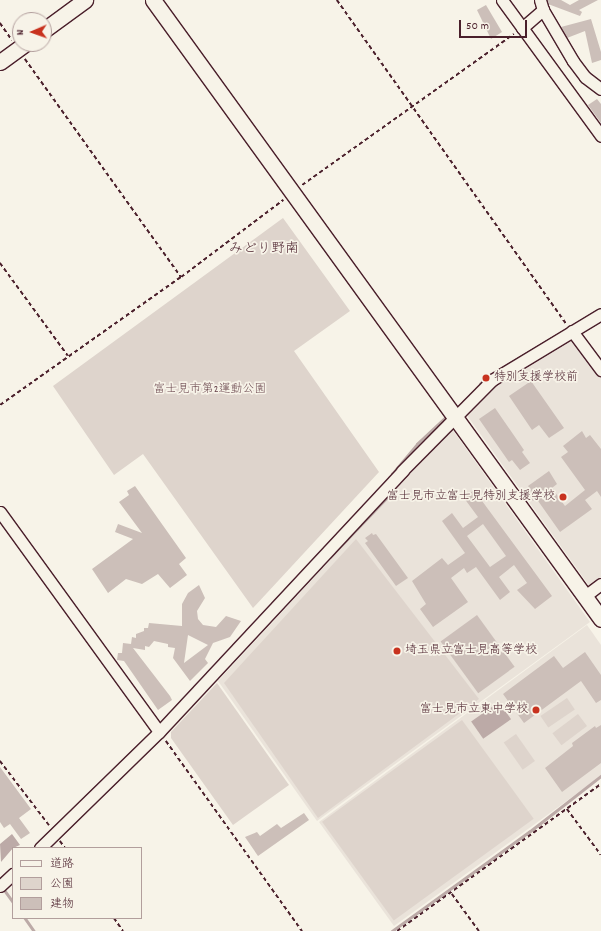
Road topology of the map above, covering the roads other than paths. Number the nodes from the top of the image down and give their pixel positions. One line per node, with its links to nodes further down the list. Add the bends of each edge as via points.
1 (86, 0): 5 (street)
2 (153, 0): 14 (street)
3 (502, 0): 6 (street)
4 (541, 5): 6 (street); 9 (street, via 573,61 585,77)
5 (52, 24)
6 (522, 28): 10 (street)
7 (15, 52): 8 (street)
8 (0, 62)
9 (601, 90)
10 (601, 136)
11 (601, 314): 12 (street)
12 (572, 331): 13 (street); 14 (street, via 502,372)
13 (601, 370)
14 (455, 418): 17 (street); 19 (street)
15 (0, 512): 19 (street)
16 (601, 584): 17 (street)
17 (585, 596): 18 (street)
18 (601, 618)
19 (159, 732): 20 (street)
20 (41, 847)
21 (12, 875): 22 (street)
22 (0, 886)

